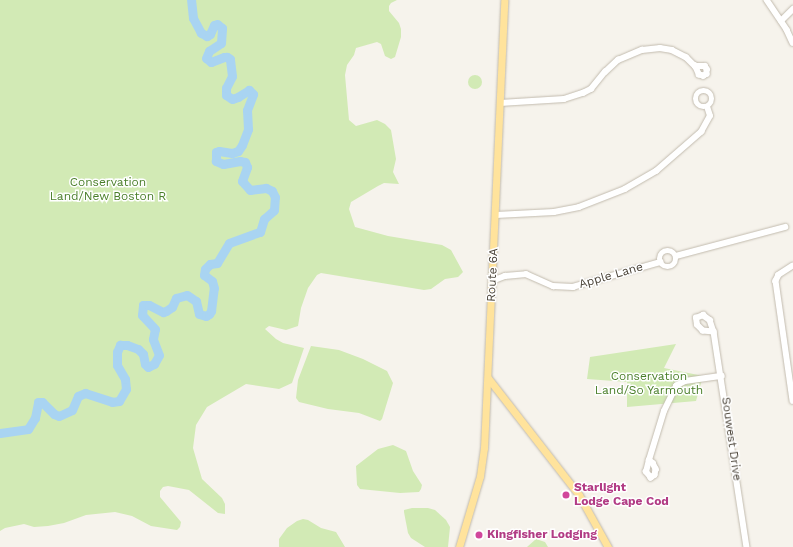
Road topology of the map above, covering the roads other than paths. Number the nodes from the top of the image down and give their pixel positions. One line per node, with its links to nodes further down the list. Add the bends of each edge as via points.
1 (504, 0): 7 (main road, Route 6A)
2 (767, 0): 4 (street)
3 (793, 9): 4 (street)
4 (781, 20): 5 (street)
5 (793, 43)
6 (695, 66): 7 (street, via 686,57 672,50 642,50 618,60 604,72 591,89 583,93 558,99)
7 (500, 103): 9 (main road, Route 6A)
8 (707, 106): 9 (street, via 710,116 701,132 665,164 626,189 579,207 554,212)
9 (496, 214): 14 (main road, Route 6A)
10 (785, 227): 11 (street, Apple Lane)
11 (676, 256): 12 (street, Apple Lane, via 672,266 664,266); 12 (street, Apple Lane, via 670,251 665,251 660,257)
12 (660, 262): 14 (street, Apple Lane, via 573,287 553,286 526,274 505,276)
13 (793, 266): 18 (street, via 779,275 776,284)
14 (492, 281): 17 (main road, Route 6A)
15 (714, 332): 16 (street, Souwest Drive)
16 (722, 376): 19 (street, via 685,380 676,386 664,411); 22 (street, Souwest Drive)
17 (488, 378): 20 (main road, Route 6A, via 482,464); 21 (main road, via 579,495)
18 (793, 401)
19 (649, 460)
20 (460, 547)
21 (608, 547)
22 (747, 547)

